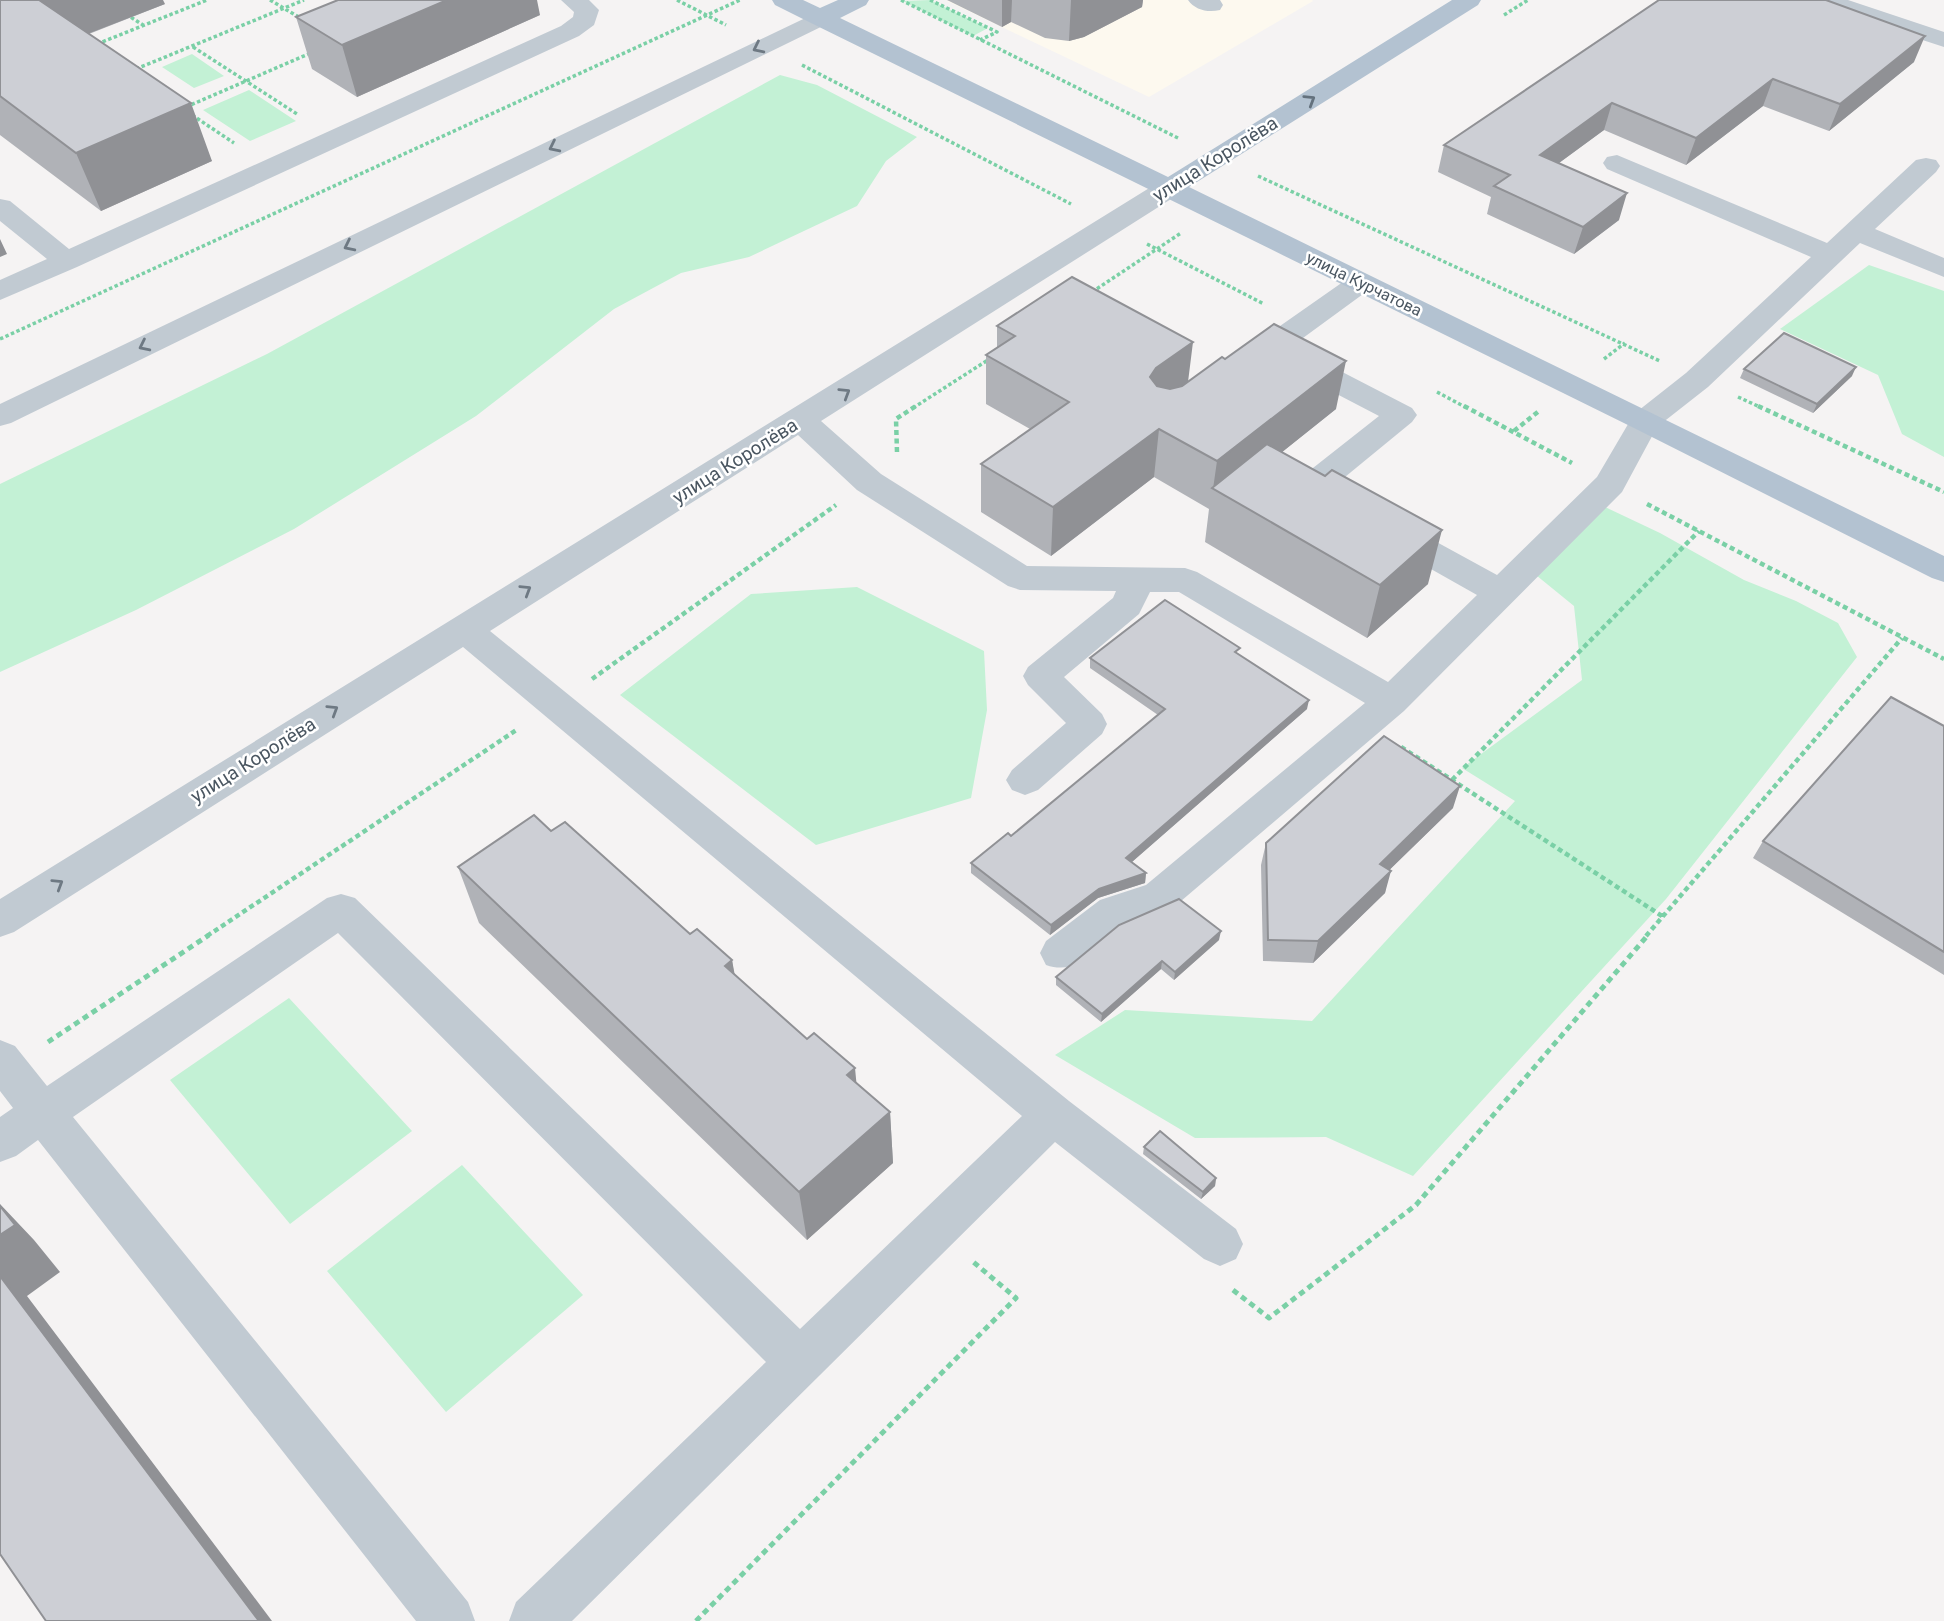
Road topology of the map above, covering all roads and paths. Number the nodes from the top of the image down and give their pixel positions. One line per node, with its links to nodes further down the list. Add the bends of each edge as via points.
1 (206, 0): 16 (path)
2 (271, 0): 12 (path)
3 (304, 0): 12 (path)
4 (573, 0): 28 (street, via 587,10 585,20 570,31)
5 (740, 0): 37 (path)
6 (783, 0): 14 (main road, улица Курчатова)
7 (857, 0): 14 (main road)
8 (901, 0): 17 (path)
9 (930, 0): 17 (path, via 997,32)
10 (1469, 0): 25 (main road, улица Королёва, one-way to 10)
11 (1824, 0): 18 (street)
12 (284, 8): 15 (path); 19 (path)
13 (124, 13): 16 (path)
14 (820, 18): 29 (main road, улица Курчатова); 39 (street, one-way to 39)
15 (306, 21)
16 (143, 25): 21 (path, via 91,46)
17 (980, 40): 25 (path)
18 (1944, 40)
19 (192, 46): 22 (path); 23 (path)
20 (315, 51): 23 (path)
21 (101, 52)
22 (129, 72)
23 (246, 81): 24 (path); 28 (path, via 182,108)
24 (303, 118)
25 (1220, 156): 29 (main road, улица Королёва); 38 (path)
26 (1935, 158): 31 (street)
27 (1617, 163): 32 (street)
28 (270, 168): 33 (street)
29 (1169, 188): 35 (main road, улица Курчатова); 40 (street, улица Королёва, one-way to 29)
30 (0, 207): 33 (street)
31 (1856, 231): 32 (street); 34 (street)
32 (1830, 255): 38 (street)
33 (67, 261): 36 (street)
34 (1944, 268)
35 (1360, 283): 41 (main road, улица Курчатова); 47 (street, via 1260,355 1401,415 1311,487)
36 (0, 291)
37 (0, 339)
38 (1697, 380): 41 (street); 43 (path, via 1773,410)
39 (0, 415)
40 (801, 420): 42 (street); 48 (street, улица Королёва, one-way to 40)
41 (1645, 421): 45 (main road, улица Курчатова); 47 (street, via 1610,484)
42 (869, 482): 46 (street, via 1020,578); 51 (path)
43 (1944, 492)
44 (1699, 531): 54 (path)
45 (1944, 570)
46 (1138, 579): 50 (street, via 1185,580); 53 (street, via 1127,605 1041,676 1089,724)
47 (1500, 592): 50 (street)
48 (463, 628): 51 (street); 56 (street, улица Королёва, one-way to 48)
49 (1902, 638): 55 (path)
50 (1391, 701): 52 (street)
51 (554, 706): 58 (path); 60 (street)
52 (1365, 723): 54 (path); 57 (street, via 1160,896 1114,912)
53 (1025, 780)
54 (1452, 780): 55 (path)
55 (1662, 916): 63 (path, via 1416,1205 1269,1318)
56 (0, 920)
57 (1061, 953)
58 (4, 1064): 59 (street)
59 (44, 1112): 61 (street); 64 (street, via 341,910); 65 (street)
60 (1053, 1115): 62 (street); 63 (street)
61 (0, 1142)
62 (937, 1229): 64 (street); 67 (path, via 1016,1298)
63 (1224, 1264)
64 (800, 1362): 66 (street)
65 (449, 1621)
66 (535, 1621)
67 (696, 1621)

